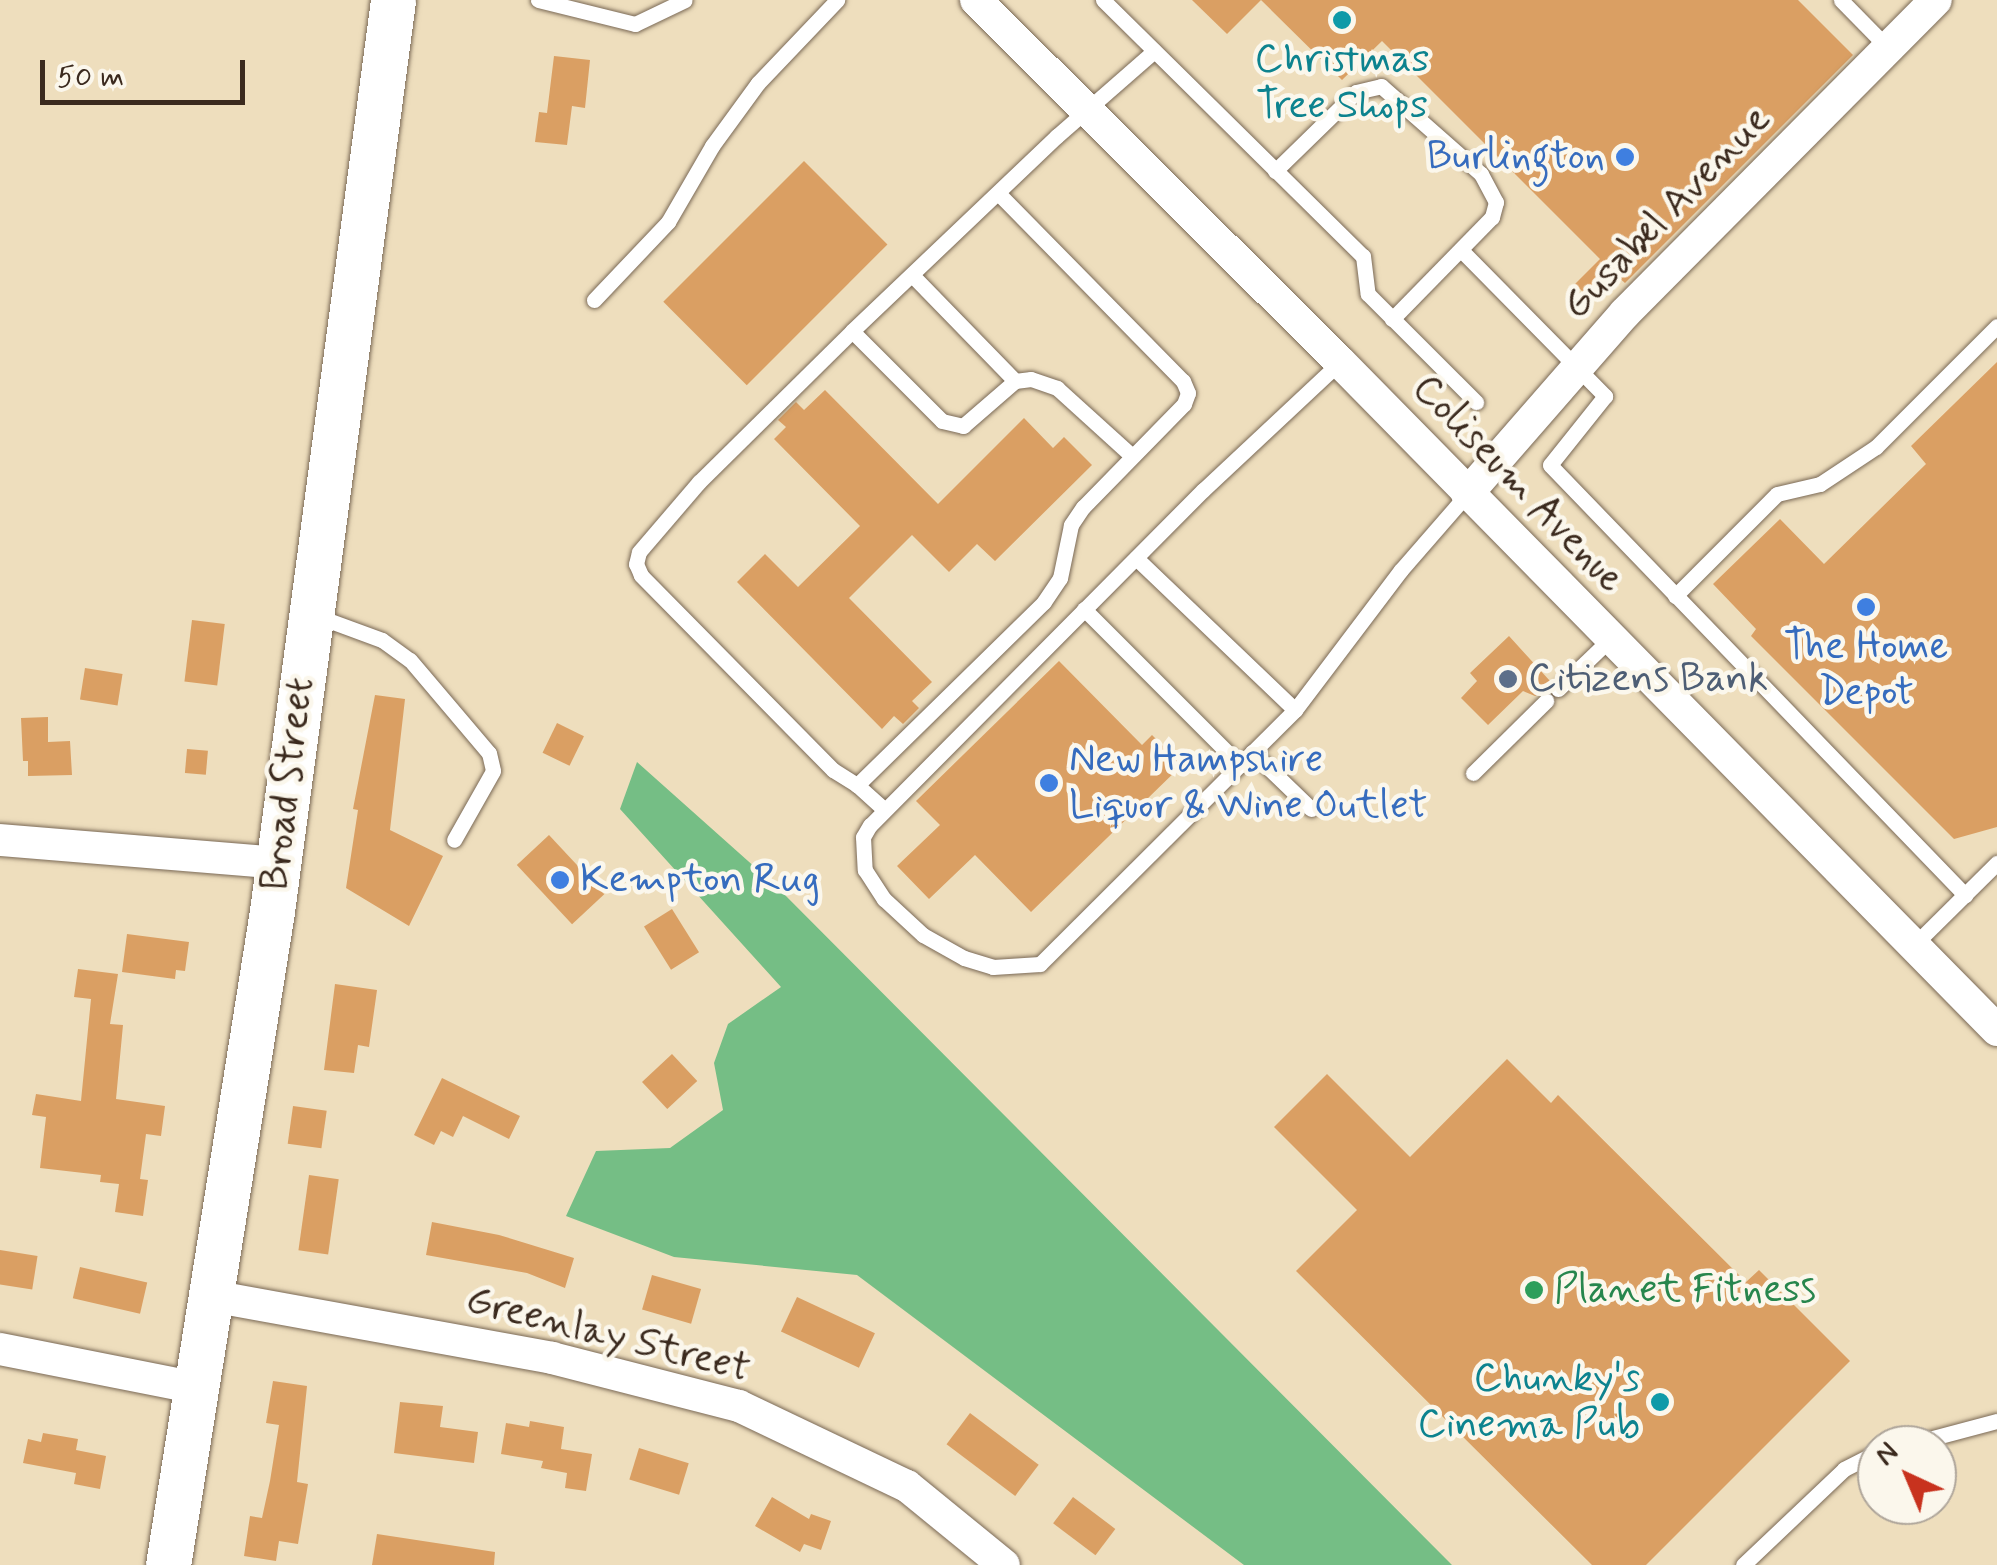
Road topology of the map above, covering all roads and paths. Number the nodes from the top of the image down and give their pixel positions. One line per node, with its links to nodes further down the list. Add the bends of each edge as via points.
1 (394, 0): 29 (main road, Broad Street)
2 (538, 0): 3 (lane, via 635,24)
3 (685, 0)
4 (837, 0): 16 (lane, via 758,83 668,222)
5 (976, 0): 11 (street, Coliseum Avenue)
6 (1103, 0): 10 (lane)
7 (1840, 0): 9 (lane)
8 (1936, 0): 9 (street, Gusabel Avenue)
9 (1888, 48): 21 (street, Gusabel Avenue)
10 (1154, 51): 11 (lane); 12 (lane)
11 (1086, 111): 13 (lane); 20 (street, Coliseum Avenue)
12 (1275, 171): 14 (lane, via 1356,92 1381,86 1492,189 1492,217); 17 (lane, via 1363,256 1368,294)
13 (998, 193): 15 (lane); 24 (lane, via 1183,381 1184,404)
14 (1462, 250): 17 (lane); 21 (lane)
15 (912, 275): 19 (lane); 22 (lane)
16 (594, 300)
17 (1392, 319): 23 (lane)
18 (1997, 326): 27 (lane, via 1876,446 1820,484 1777,494)
19 (852, 331): 22 (lane, via 954,426 972,420); 37 (lane, via 699,482 636,564 833,770)
20 (1340, 362): 25 (street, Coliseum Avenue); 26 (lane)
21 (1578, 368): 25 (street, Gusabel Avenue); 27 (lane, via 1605,396 1550,466)
22 (1015, 381): 24 (lane, via 1057,388)
23 (1476, 402)
24 (1132, 456): 37 (lane, via 1071,525 1060,578 1044,602)
25 (1467, 494): 30 (street, Coliseum Avenue); 33 (lane)
26 (1136, 558): 28 (lane); 33 (lane)
27 (1675, 596): 44 (lane)
28 (1084, 609): 35 (lane); 38 (lane)
29 (311, 614): 41 (lane, via 382,640 410,660 489,753 494,771); 42 (main road, Broad Street)
30 (1610, 639): 31 (lane); 45 (street, Coliseum Avenue)
31 (1558, 689)
32 (1546, 701): 36 (lane)
33 (1295, 710): 34 (lane)
34 (1252, 752): 35 (lane); 39 (lane)
35 (1240, 764): 38 (lane, via 1040,964 1016,968 964,958 923,935 884,899 862,854 863,837)
36 (1474, 772)
37 (856, 784): 38 (lane)
38 (884, 809)
39 (1311, 809)
40 (0, 840): 42 (street)
41 (454, 840)
42 (278, 863): 47 (main road, Broad Street)
43 (1997, 863): 44 (lane)
44 (1964, 895): 45 (lane)
45 (1914, 945): 46 (street, Coliseum Avenue)
46 (1997, 1030)
47 (212, 1296): 49 (main road, Broad Street); 54 (street, Greenlay Street, via 552,1358 738,1406 907,1486)
48 (0, 1349): 49 (street)
49 (197, 1388): 53 (main road, Broad Street)
50 (1997, 1421): 51 (lane)
51 (1957, 1432)
52 (1857, 1462): 55 (lane)
53 (168, 1565)
54 (1004, 1565)
55 (1743, 1565)

